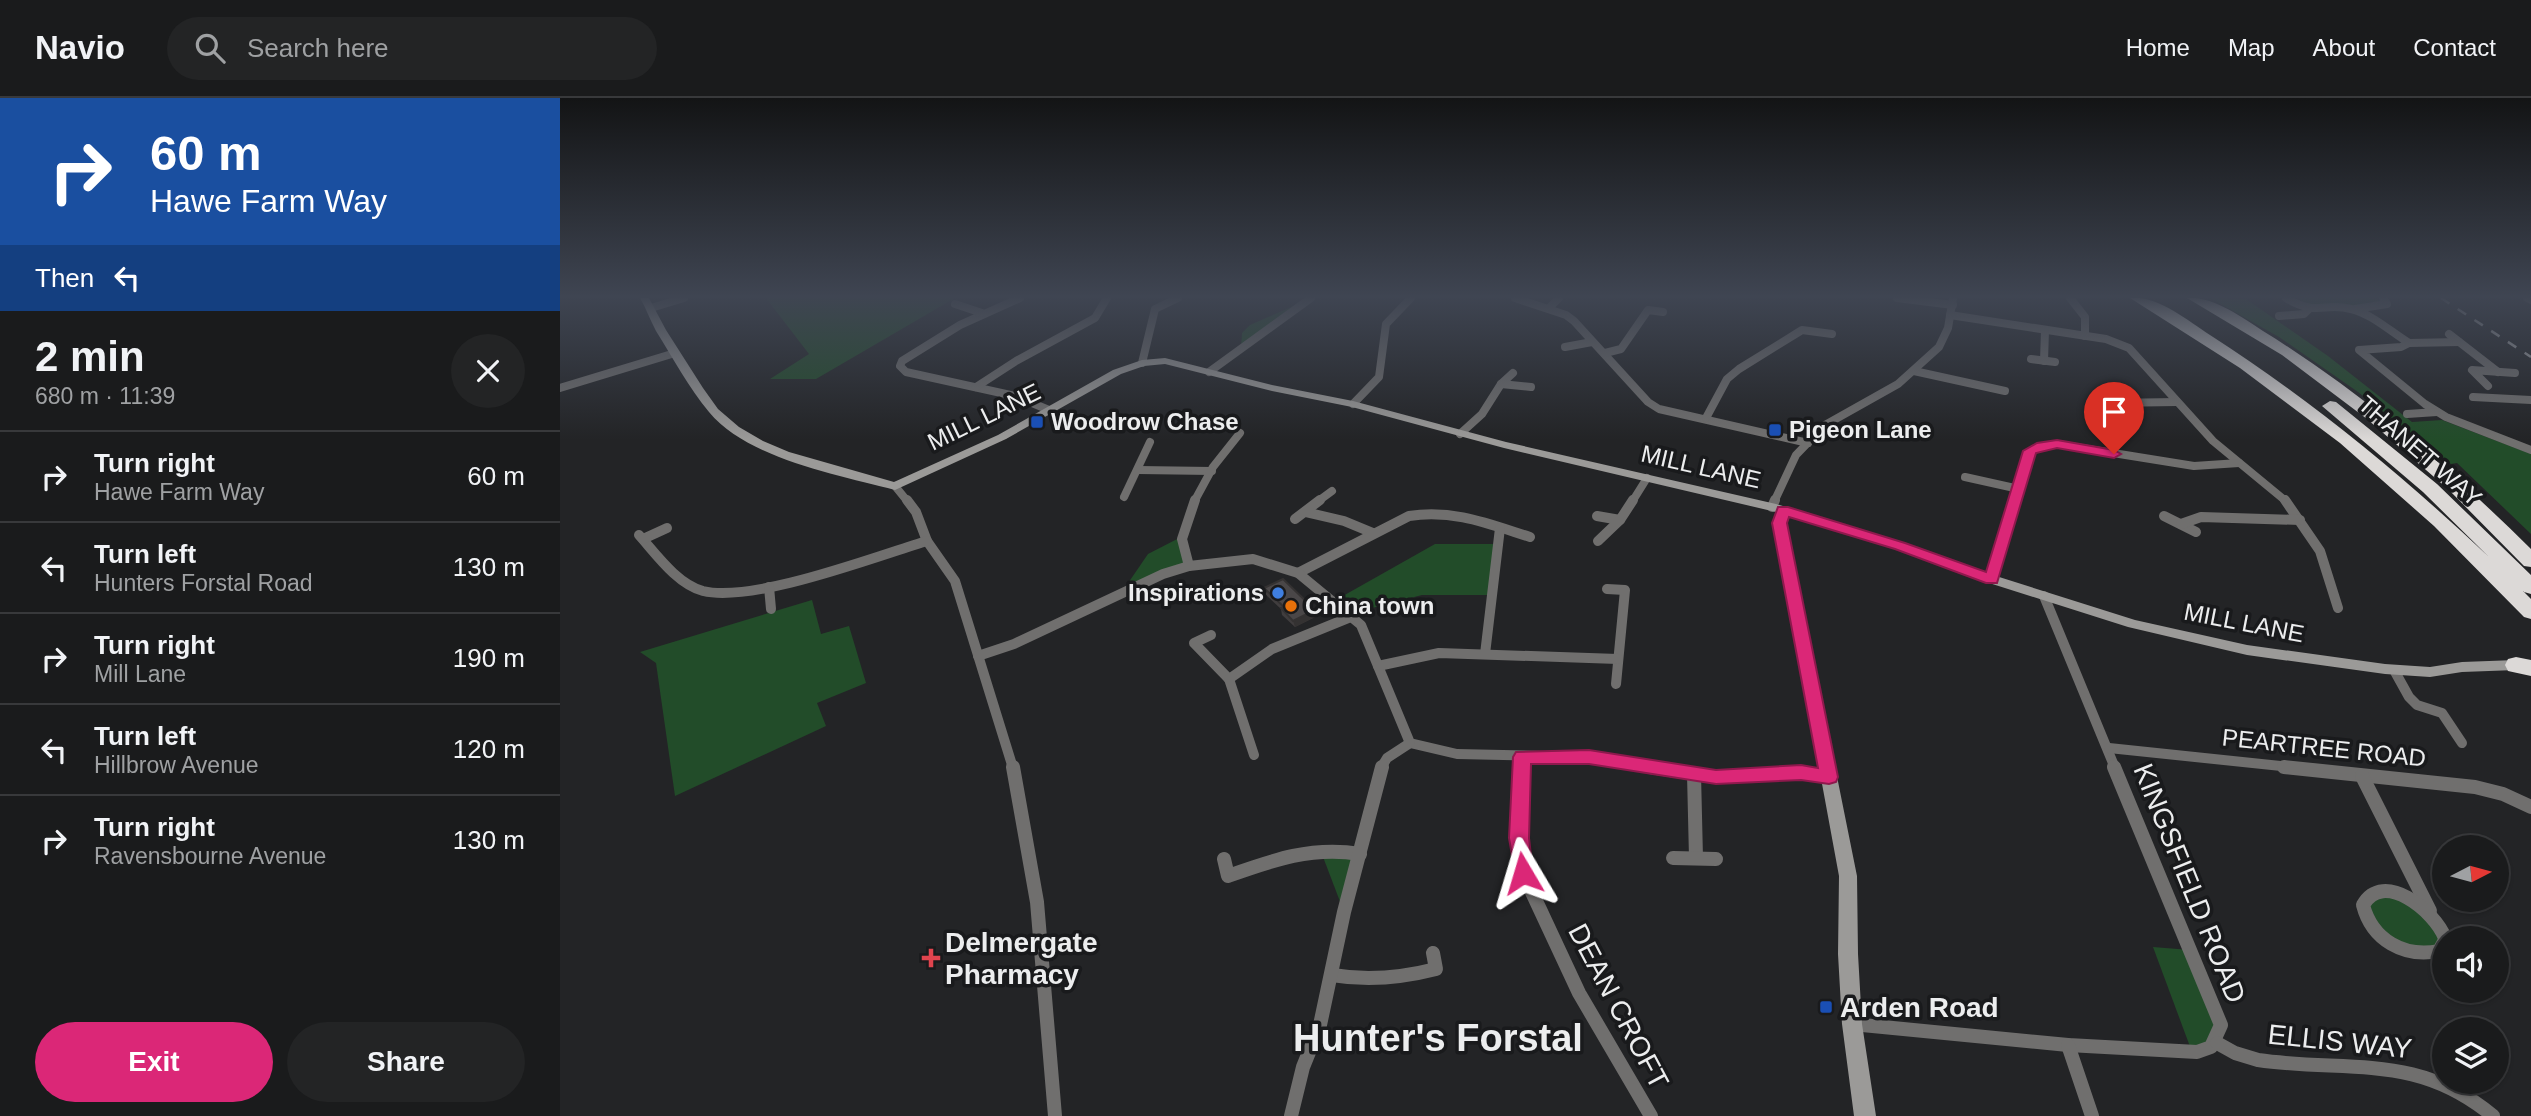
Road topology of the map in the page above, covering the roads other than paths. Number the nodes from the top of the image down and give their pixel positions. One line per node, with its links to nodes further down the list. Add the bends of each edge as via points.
1 (671, 346): 20 (street)
2 (928, 346): 32 (street, via 900,366 906,372)
3 (1046, 346): 32 (street)
4 (1147, 346): 25 (street)
5 (1246, 346): 27 (street)
6 (1383, 346): 41 (street, via 1379,377)
7 (1573, 346): 19 (street)
8 (1596, 346): 21 (street)
9 (1623, 346): 21 (street)
10 (1777, 346): 45 (street, via 1727,379)
11 (1937, 346): 26 (street)
12 (2044, 346): 23 (street)
13 (2124, 346): 39 (street)
14 (2216, 346): 85 (highway, via 2351,440)
15 (2239, 346): 80 (highway, THANET WAY, via 2357,427 2430,488)
16 (2276, 346): 75 (highway, THANET WAY, via 2377,416)
17 (2404, 346): 43 (street, via 2360,350)
18 (2465, 346): 28 (street)
19 (1565, 347)
20 (675, 353): 34 (street); 56 (street, via 714,412 740,436)
21 (1605, 353): 45 (street, via 1648,402 1659,409)
22 (2031, 359): 23 (street)
23 (2044, 360): 24 (street)
24 (2055, 362)
25 (1142, 363): 27 (street, MILL LANE, via 1177,363); 42 (street, MILL LANE)
26 (1914, 371): 35 (street); 49 (street, via 1825,425)
27 (1209, 372): 41 (street, MILL LANE)
28 (2498, 372): 30 (street); 37 (street, via 2472,370)
29 (1513, 373): 31 (street)
30 (2515, 373)
31 (1501, 384): 33 (street); 47 (street, via 1482,414)
32 (976, 387): 42 (street, via 1015,396)
33 (1531, 387)
34 (560, 388)
35 (2005, 391)
36 (2473, 397): 37 (street)
37 (2499, 398): 38 (street)
38 (2531, 400)
39 (2177, 402): 40 (street); 51 (street)
40 (2108, 403)
41 (1353, 404): 47 (street, MILL LANE)
42 (1049, 411): 56 (street, MILL LANE)
43 (2437, 412): 44 (street); 50 (street)
44 (2407, 414)
45 (1706, 418): 49 (street)
46 (1240, 433): 53 (street, via 1226,446)
47 (1460, 434): 55 (street, MILL LANE)
48 (1150, 442): 52 (street)
49 (1808, 443): 60 (street, via 1787,470)
50 (2531, 450)
51 (2239, 463): 57 (street, via 2194,466 2057,444 2030,451); 66 (street, via 2269,484)
52 (1138, 470): 53 (street); 59 (street)
53 (1212, 471): 76 (street, via 1184,528 1182,542)
54 (1965, 477): 57 (street)
55 (1647, 478): 60 (street, MILL LANE); 65 (street)
56 (895, 486): 73 (street, via 916,512)
57 (2019, 489): 78 (street)
58 (1332, 491): 61 (street)
59 (1124, 497)
60 (1777, 509): 78 (street, MILL LANE); 103 (street)
61 (1305, 512): 64 (street); 71 (street)
62 (1597, 516): 65 (street)
63 (2164, 516): 67 (street)
64 (1295, 519)
65 (1620, 520): 74 (street)
66 (2300, 520): 67 (street, via 2201,517); 83 (street, via 2320,551)
67 (2181, 524): 70 (street)
68 (667, 528): 79 (street, via 641,537 674,571 702,591 737,593)
69 (1500, 528): 71 (street, via 1441,510 1409,516); 72 (street); 88 (street)
70 (2196, 532)
71 (1373, 533): 77 (street)
72 (1530, 537)
73 (927, 541): 79 (street); 89 (street, via 955,581)
74 (1598, 541)
75 (2531, 562)
76 (1189, 566): 77 (street, via 1253,559); 89 (street)
77 (1297, 573): 86 (street)
78 (1991, 579): 82 (street, MILL LANE)
79 (769, 587): 84 (street)
80 (2531, 587)
81 (1607, 589): 90 (street, via 1625,590)
82 (2044, 596): 93 (street, MILL LANE, via 2133,624 2247,650); 98 (street, KINGSFIELD ROAD)
83 (2338, 608)
84 (771, 609)
85 (2531, 612)
86 (1353, 616): 91 (street); 94 (street, via 1257,657)
87 (1210, 635): 94 (street, via 1194,643)
88 (1485, 654): 90 (street); 91 (street, via 1439,653)
89 (978, 656): 118 (street, via 1013,766 1030,859)
90 (1618, 659): 95 (street)
91 (1378, 666): 96 (street)
92 (2526, 667): 93 (street, MILL LANE)
93 (2394, 670): 97 (street, via 2417,705 2442,713)
94 (1230, 679): 99 (street)
95 (1616, 684)
96 (1410, 743): 100 (street, via 1457,754); 105 (street, via 1387,758 1379,773)
97 (2462, 743)
98 (2109, 748): 102 (street, PEARTREE ROAD); 116 (street, KINGSFIELD ROAD, via 2221,1025)
99 (1254, 755)
100 (1522, 757): 101 (street, via 1589,757); 120 (street, DEAN CROFT, via 1519,838 1523,873 1579,993)
101 (1694, 774): 103 (street, via 1752,777 1801,772); 107 (street)
102 (2362, 776): 104 (street, PEARTREE ROAD, via 2475,786); 110 (street)
103 (1829, 777): 115 (street, via 1848,876)
104 (2531, 807)
105 (1360, 854): 108 (street, via 1311,849 1228,876); 114 (street)
106 (1673, 858): 107 (street)
107 (1696, 858): 109 (street)
108 (1224, 859)
109 (1716, 859)
110 (2432, 914): 111 (street); 113 (street, via 2409,898 2384,892 2367,898 2364,905 2369,923 2378,933 2403,950)
111 (2441, 926)
112 (1433, 953): 114 (street, via 1436,969 1395,980 1361,981)
113 (2432, 953)
114 (1332, 975): 119 (street)
115 (1852, 1024): 117 (street, KINGSFIELD ROAD); 121 (street)
116 (2217, 1043): 117 (street, KINGSFIELD ROAD, via 2209,1051 2197,1052); 123 (street, ELLIS WAY, via 2244,1058 2418,1073 2464,1093)
117 (2068, 1045): 122 (street)
118 (1055, 1116)
119 (1291, 1116)
120 (1651, 1116)
121 (1864, 1116)
122 (2092, 1116)
123 (2493, 1116)

